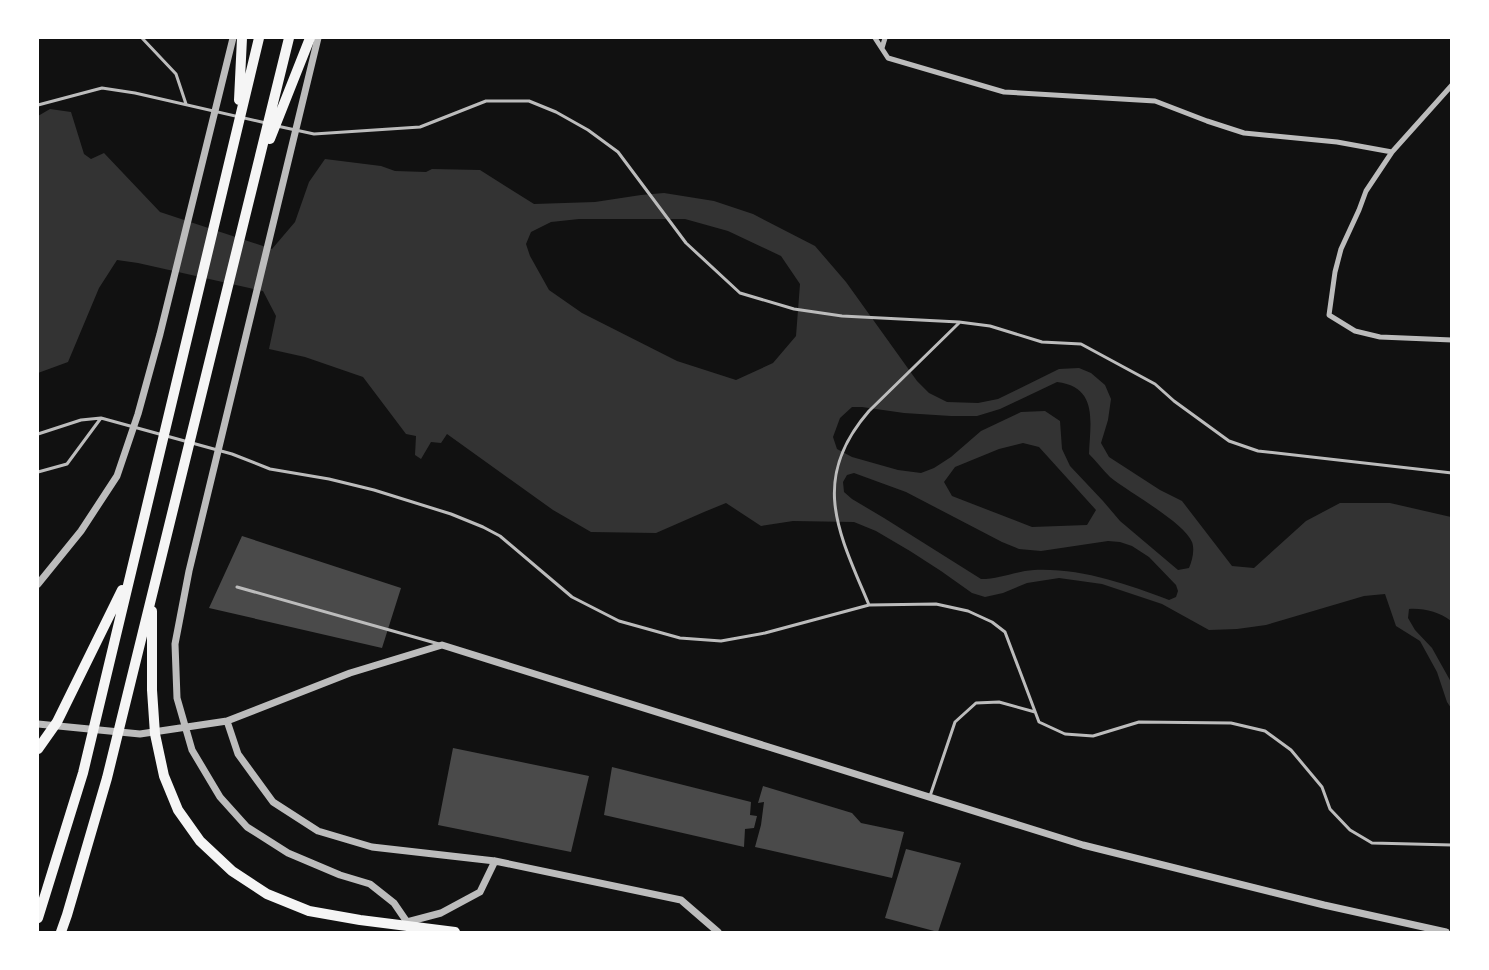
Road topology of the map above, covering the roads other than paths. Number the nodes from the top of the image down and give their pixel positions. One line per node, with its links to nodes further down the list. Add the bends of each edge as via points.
1 (142, 38): 13 (lane, via 176,74)
2 (233, 38): 24 (street, via 158,343 117,476 82,531)
3 (242, 38): 14 (highway)
4 (259, 38): 14 (highway)
5 (289, 38): 16 (highway)
6 (310, 38): 16 (highway)
7 (318, 38): 37 (street, via 189,572 175,644 177,698 192,750 220,797 247,827 288,853 370,884 394,903)
8 (875, 38): 10 (street)
9 (885, 38): 10 (street)
10 (882, 48): 15 (street, via 888,58 1004,92 1154,101 1244,133 1337,142)
11 (1452, 85): 15 (street)
12 (38, 105): 13 (lane, via 102,88)
13 (186, 105): 17 (lane, via 314,134 420,127 486,101 529,101 588,130 618,152 686,243 740,293 794,309 842,316)
14 (238, 126): 23 (highway)
15 (1392, 152): 18 (street, via 1366,191 1341,249 1329,315 1355,331 1380,337)
16 (257, 172): 26 (highway)
17 (959, 322): 22 (lane, via 990,326 1042,342 1082,344 1155,384 1229,441 1258,451); 27 (lane, via 856,426 844,448 835,476 838,526)
18 (1452, 340)
19 (102, 418): 20 (lane, via 81,420); 21 (lane, via 67,464); 27 (lane, via 232,454 270,469 365,488 483,526 500,536 572,597 619,621 680,638 721,641)
20 (38, 434)
21 (38, 472)
22 (1452, 472)
23 (130, 573): 32 (highway, via 60,715); 36 (highway, via 83,773)
24 (38, 584)
25 (237, 587): 28 (lane)
26 (152, 595): 38 (highway, via 107,778); 40 (highway, via 152,690 157,742 164,776 178,810 200,840 232,872 267,894 309,911)
27 (869, 606): 29 (lane, via 936,604 968,611 992,622 1005,632)
28 (442, 645): 30 (street, via 350,673); 33 (street)
29 (1035, 712): 33 (lane, via 999,702 976,703 955,722); 34 (lane, via 1039,722 1064,734 1093,736 1139,722 1231,723 1265,730 1291,750 1322,787 1330,809 1350,830 1372,843)
30 (227, 721): 31 (street, via 140,734); 35 (street, via 238,754 273,802 318,831 372,847)
31 (38, 724)
32 (38, 749)
33 (930, 797): 42 (street, via 1083,845)
34 (1452, 845)
35 (496, 861): 37 (street, via 480,892 441,913); 41 (street, via 681,900)
36 (38, 918)
37 (407, 922): 39 (street)
38 (61, 932)
39 (410, 932)
40 (452, 932)
41 (718, 932)
42 (1446, 932)

